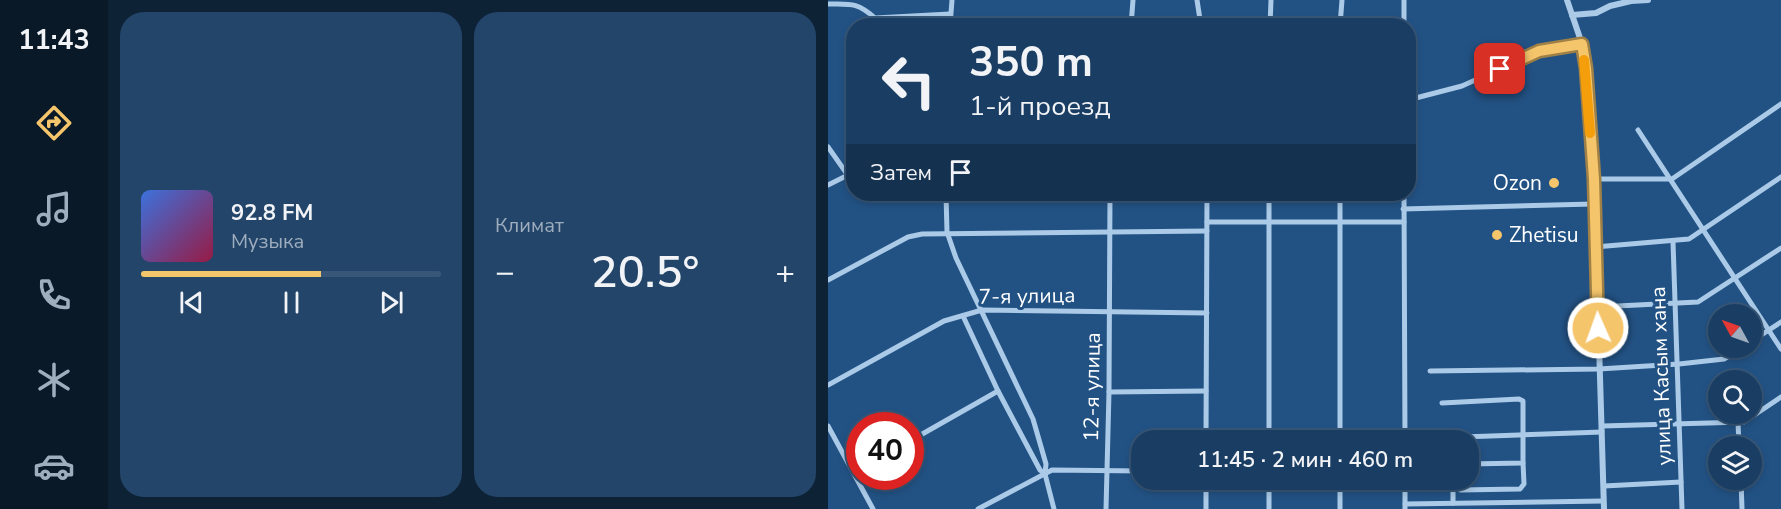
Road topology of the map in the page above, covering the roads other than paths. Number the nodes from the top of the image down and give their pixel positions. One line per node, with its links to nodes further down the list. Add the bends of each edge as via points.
1 (952, 0): 10 (street)
2 (1132, 0): 13 (street)
3 (1197, 0): 14 (street)
4 (1271, 0): 15 (street)
5 (1342, 0): 16 (street)
6 (1404, 0): 17 (street)
7 (1567, 0): 11 (street)
8 (1647, 0): 11 (street)
9 (828, 4): 10 (street, via 862,7 875,18)
10 (950, 14): 12 (street)
11 (1572, 15): 18 (street)
12 (950, 18)
13 (1131, 18)
14 (1200, 18)
15 (1270, 18)
16 (1341, 18)
17 (1404, 18)
18 (1582, 44): 19 (street, via 1539,51 1462,86); 26 (street)
19 (1416, 98)
20 (1781, 104): 27 (street)
21 (1638, 130): 27 (street)
22 (828, 147): 23 (street)
23 (846, 168)
24 (846, 175): 28 (street)
25 (1781, 177): 41 (street)
26 (1594, 179): 27 (street); 35 (street)
27 (1672, 179): 41 (street)
28 (828, 185)
29 (946, 201): 44 (street)
30 (1110, 201): 42 (street, 12-я улица)
31 (1207, 201): 37 (street)
32 (1269, 201): 39 (street)
33 (1340, 201): 40 (street)
34 (1404, 201): 36 (street)
35 (1593, 204): 36 (street); 46 (street)
36 (1403, 209): 38 (street)
37 (1207, 222): 39 (street); 43 (street)
38 (1404, 222): 40 (street); 78 (street)
39 (1269, 223): 40 (street); 76 (street)
40 (1340, 223): 77 (street)
41 (1704, 229): 45 (street, via 1689,239); 48 (street)
42 (1110, 231): 43 (street); 44 (street); 53 (street, 12-я улица)
43 (1207, 231): 54 (street)
44 (946, 232): 49 (street, via 908,237); 52 (street)
45 (1673, 242): 46 (street); 50 (street, улица Касым хана)
46 (1595, 247): 51 (street)
47 (1781, 248): 48 (street)
48 (1735, 277): 50 (street, via 1701,301); 57 (street)
49 (828, 280)
50 (1675, 302): 51 (street); 61 (street, улица Касым хана)
51 (1597, 307): 62 (street)
52 (982, 310): 53 (street, 7-я улица); 55 (street, 7-я улица); 87 (street, via 1033,419 1046,464)
53 (1110, 312): 54 (street, 7-я улица); 67 (street, 12-я улица)
54 (1207, 313): 66 (street)
55 (963, 316): 64 (street, 7-я улица, via 944,321); 65 (street)
56 (1781, 322): 57 (street)
57 (1769, 330): 58 (street); 59 (street)
58 (1762, 335)
59 (1781, 349)
60 (1726, 358): 61 (street)
61 (1679, 364): 62 (street); 71 (street, улица Касым хана)
62 (1599, 369): 63 (street); 74 (street)
63 (1430, 371)
64 (828, 385)
65 (998, 391): 79 (street); 87 (street)
66 (1206, 391): 67 (street); 75 (street)
67 (1109, 392): 85 (street, 12-я улица)
68 (1781, 397): 70 (street)
69 (1442, 403): 80 (street, via 1519,399 1524,405)
70 (1762, 410)
71 (1679, 423): 72 (street); 74 (street); 88 (street, улица Касым хана)
72 (1708, 423)
73 (828, 426): 82 (street)
74 (1602, 429): 80 (street); 89 (street)
75 (1206, 430)
76 (1269, 430)
77 (1340, 430)
78 (1405, 430)
79 (924, 433)
80 (1523, 435): 81 (street); 83 (street)
81 (1479, 437)
82 (846, 454)
83 (1523, 463): 84 (street); 96 (street, via 1524,484 1520,489)
84 (1479, 464)
85 (1106, 470): 86 (street); 87 (street, via 1052,470); 104 (street, 12-я улица)
86 (1131, 471)
87 (1045, 474): 102 (street); 103 (street)
88 (1681, 482): 89 (street); 109 (street, улица Касым хана)
89 (1604, 486): 98 (street)
90 (865, 490): 101 (street)
91 (1206, 490): 105 (street)
92 (1269, 490): 106 (street)
93 (1340, 490): 107 (street)
94 (1405, 490): 100 (street)
95 (1453, 490): 99 (street)
96 (1479, 490)
97 (1741, 490): 110 (street)
98 (1604, 501): 99 (street); 108 (street)
99 (1453, 503): 100 (street)
100 (1405, 506)
101 (873, 509)
102 (978, 509)
103 (1054, 509)
104 (1106, 509)
105 (1206, 509)
106 (1269, 509)
107 (1340, 509)
108 (1604, 509)
109 (1682, 509)
110 (1742, 509)

